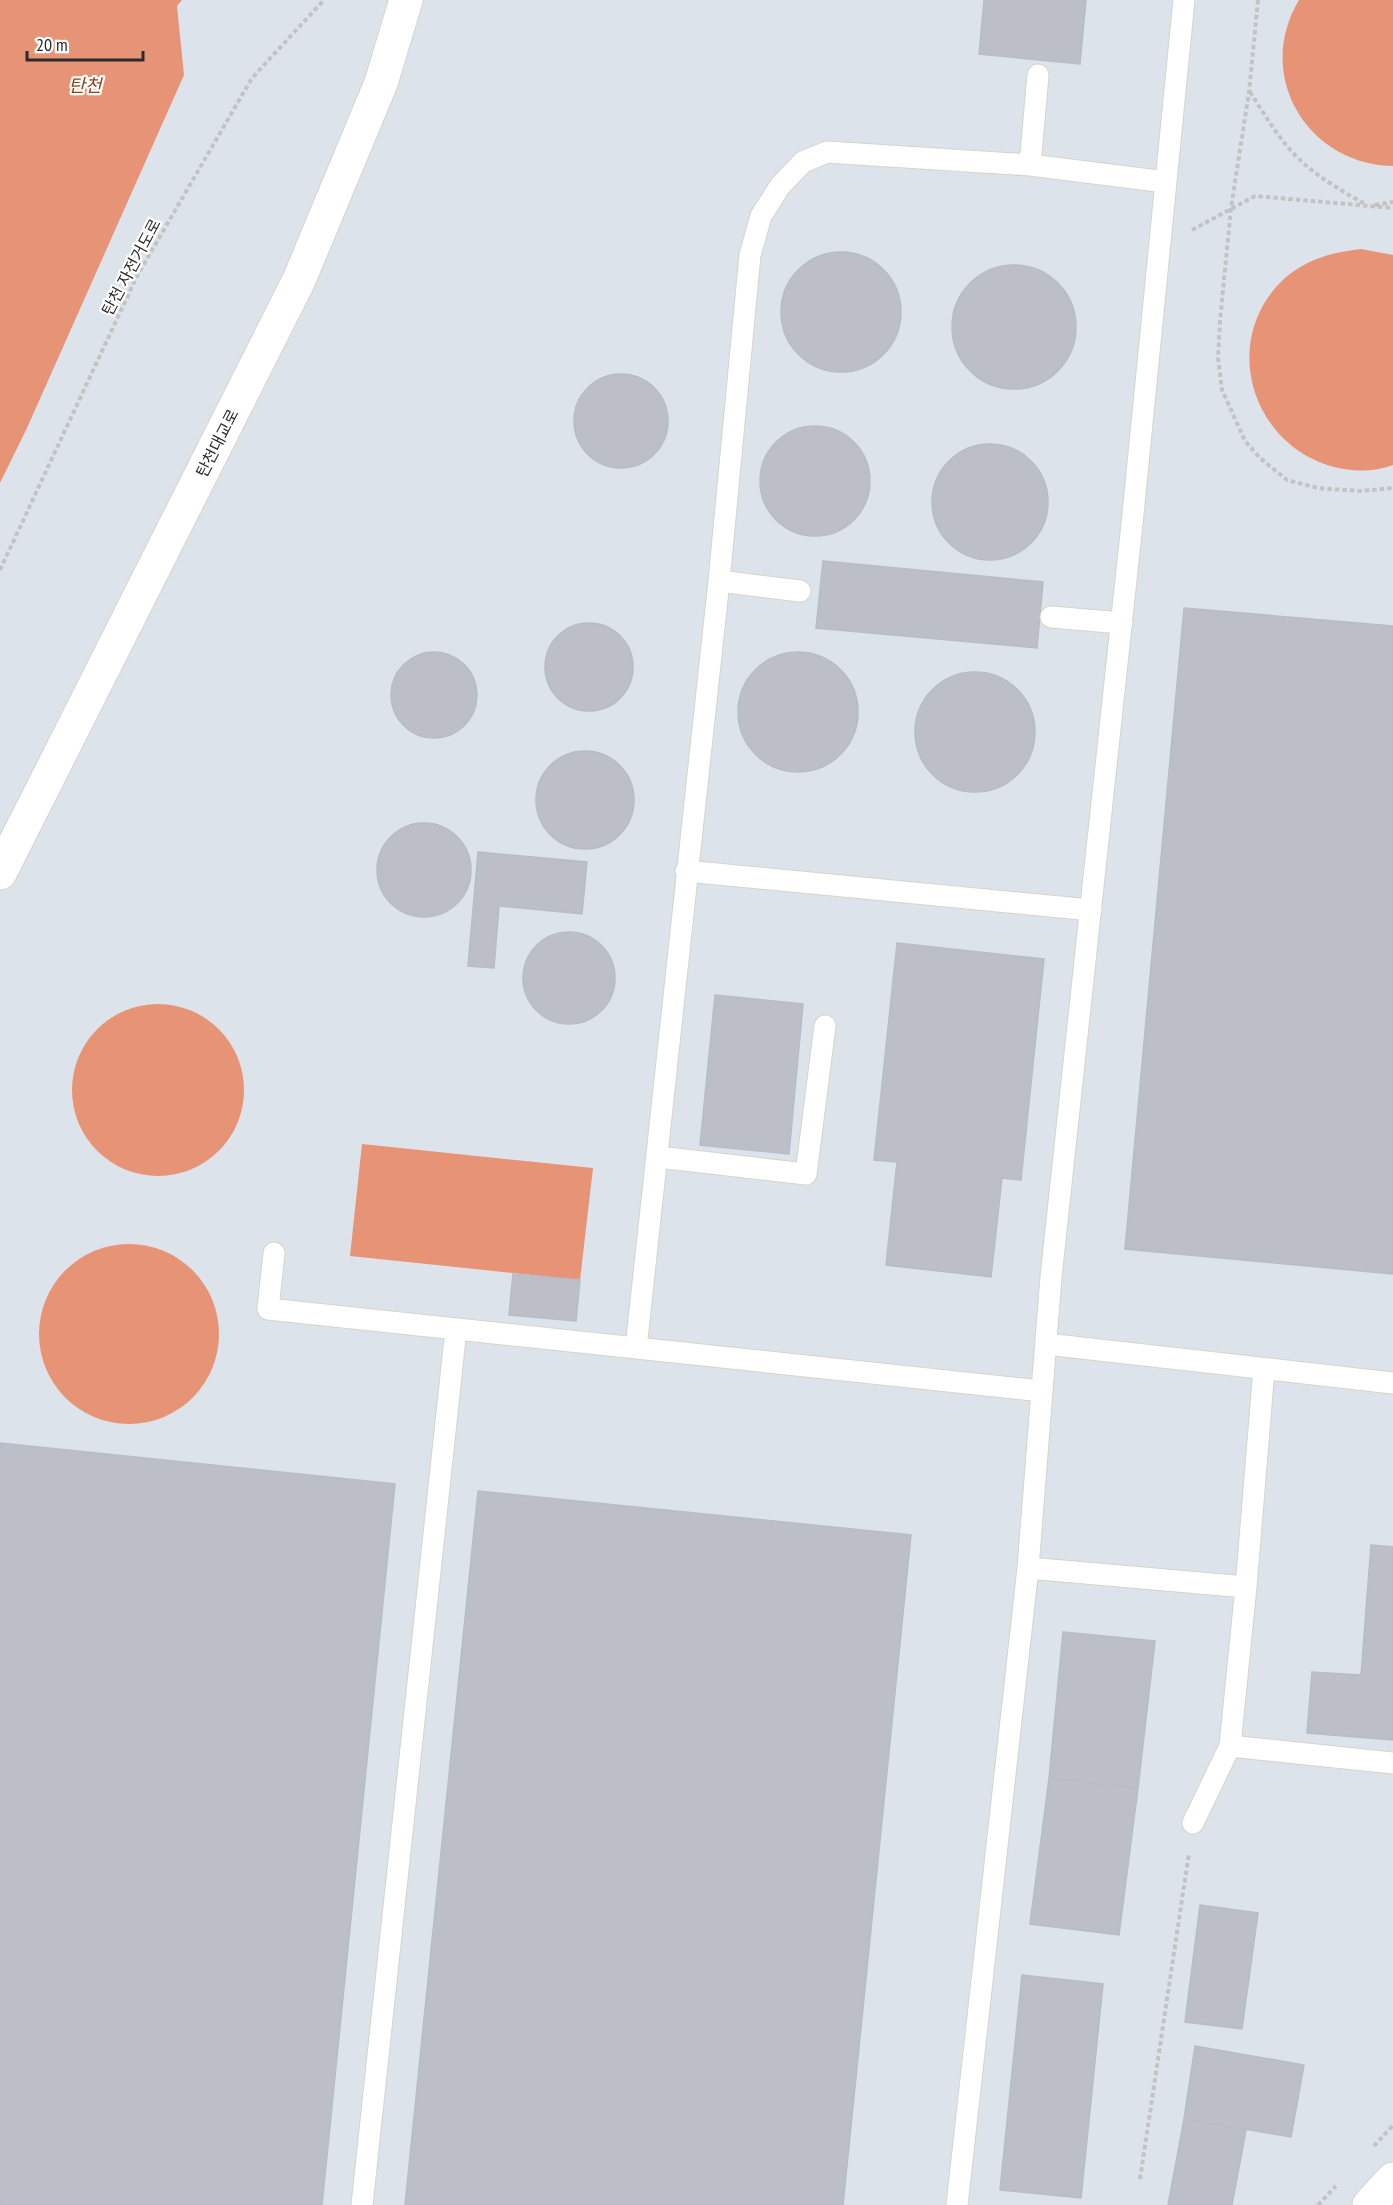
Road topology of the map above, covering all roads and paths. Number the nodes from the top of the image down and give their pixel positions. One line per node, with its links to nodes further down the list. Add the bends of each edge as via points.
1 (324, 0): 15 (path, 탄천 자전거도로, via 252,78 137,276)
2 (405, 0): 21 (street, 탄천대교로, via 381,83 299,280)
3 (1184, 0): 8 (lane)
4 (1258, 0): 6 (path)
5 (1038, 75): 7 (lane)
6 (1249, 92): 10 (path, via 1299,159 1327,182); 11 (path)
7 (1030, 165): 8 (lane); 16 (lane, via 827,152 803,162 780,186 761,216 750,255)
8 (1166, 182): 13 (lane)
9 (1393, 202): 10 (path)
10 (1368, 206): 11 (path, via 1255,196); 12 (path)
11 (1231, 208): 13 (path); 14 (path, via 1218,358 1222,390 1245,441 1287,480 1318,488)
12 (1393, 208)
13 (1160, 248): 19 (lane)
14 (1393, 489)
15 (0, 570)
16 (719, 581): 17 (lane); 20 (lane)
17 (800, 591)
18 (1051, 617): 19 (lane)
19 (1122, 623): 22 (lane)
20 (687, 871): 22 (lane); 24 (lane)
21 (0, 873)
22 (1090, 910): 27 (lane)
23 (825, 1026): 24 (lane, via 806,1174)
24 (658, 1157): 28 (lane)
25 (274, 1253): 26 (lane, via 268,1309)
26 (456, 1329): 28 (lane); 39 (lane)
27 (1046, 1344): 29 (lane); 31 (lane)
28 (636, 1348): 31 (lane)
29 (1264, 1369): 30 (lane); 33 (lane)
30 (1393, 1383)
31 (1042, 1391): 32 (lane)
32 (1029, 1568): 33 (lane); 40 (lane)
33 (1246, 1587): 34 (lane)
34 (1230, 1746): 35 (lane); 36 (lane)
35 (1393, 1763)
36 (1193, 1823): 37 (path)
37 (1140, 2179)
38 (1393, 2179): 41 (street)
39 (362, 2205)
40 (957, 2205)
41 (1369, 2205)

